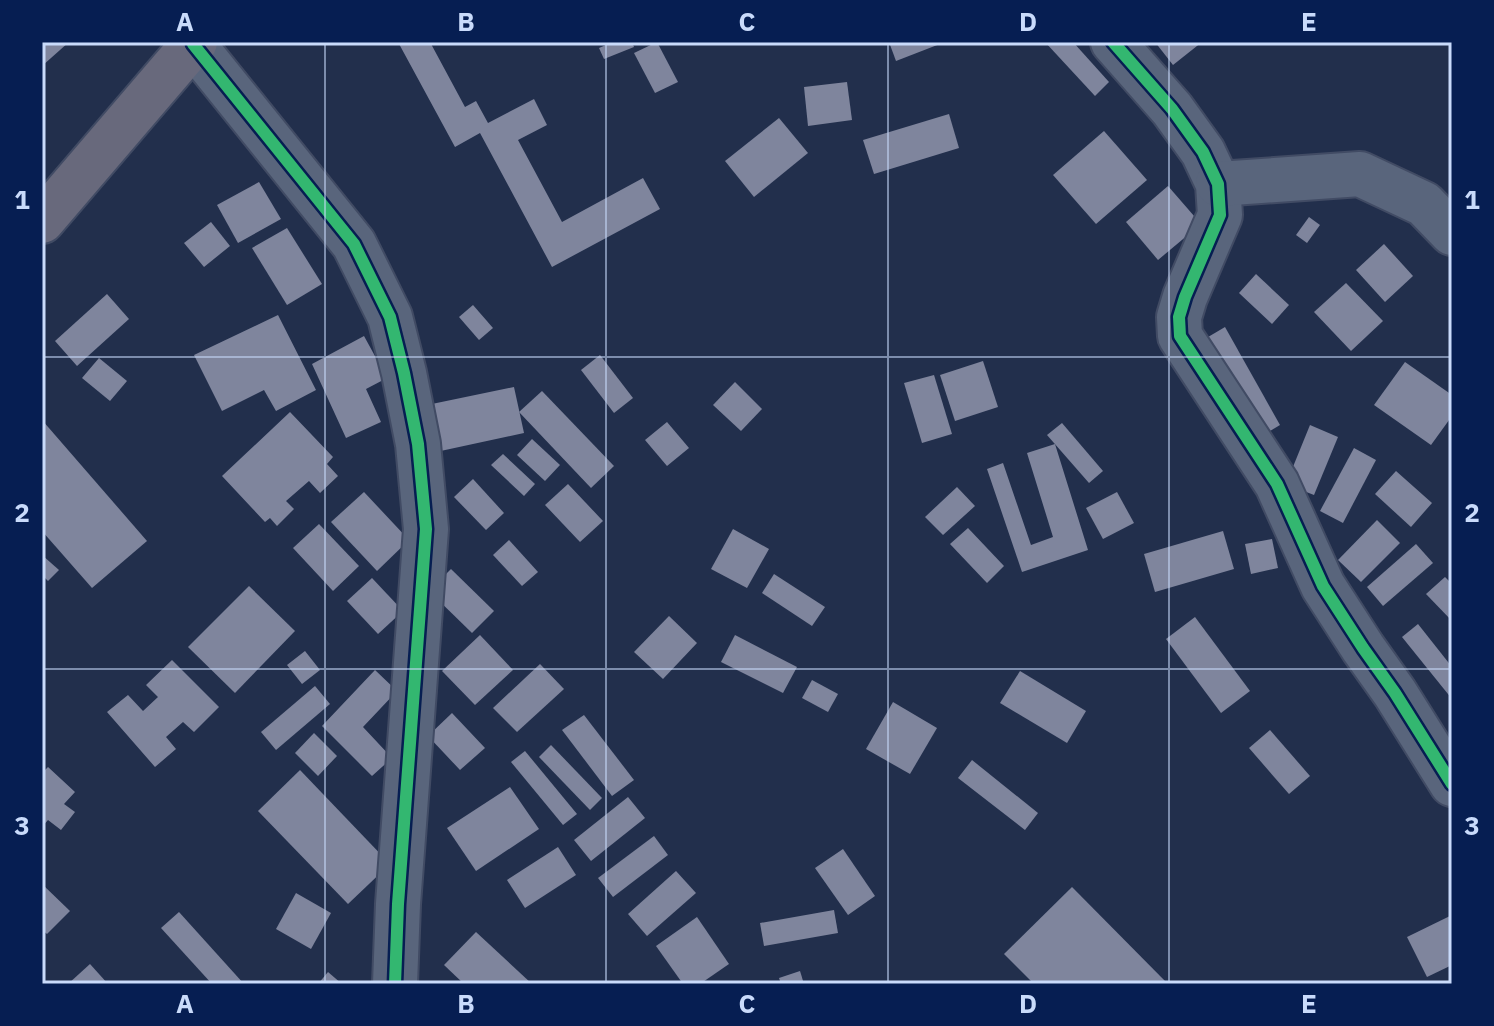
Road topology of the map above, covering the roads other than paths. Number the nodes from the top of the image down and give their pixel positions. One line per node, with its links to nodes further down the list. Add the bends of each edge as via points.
1 (1113, 42): 3 (street, via 1188,130)
2 (194, 43): 4 (main road); 7 (street, via 354,244 390,317 404,373 426,529)
3 (1218, 184): 5 (street, via 1360,174 1424,204); 6 (street, via 1220,215 1185,297 1180,336 1277,484 1323,586)
4 (44, 215)
5 (1452, 233)
6 (1452, 784)
7 (395, 984)

